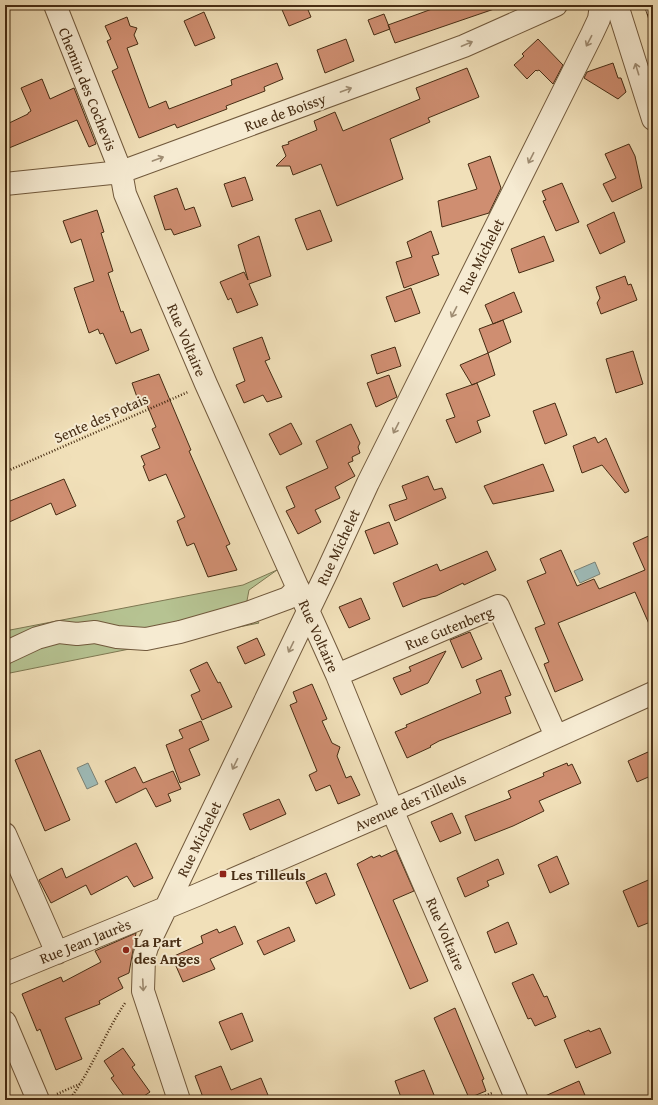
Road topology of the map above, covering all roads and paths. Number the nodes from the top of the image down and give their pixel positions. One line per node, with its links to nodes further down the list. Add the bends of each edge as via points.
1 (55, 5): 6 (street, Chemin des Cochevis)
2 (556, 5): 6 (street, Rue de Boissy, one-way to 2, via 464,46)
3 (601, 5): 11 (street, Rue Michelet, one-way to 11, via 599,19 592,34 368,483)
4 (617, 5): 5 (street, one-way to 4)
5 (653, 119)
6 (121, 172): 7 (street, Rue de Boissy); 8 (street, Rue Voltaire, via 125,194)
7 (5, 184)
8 (206, 384): 9 (path, Sente des Potais); 10 (street, Rue Voltaire)
9 (5, 472)
10 (298, 588): 11 (street, Rue Voltaire); 12 (street, via 288,598 180,632 146,638 95,632 59,632 37,638)
11 (308, 611): 13 (street, Rue Voltaire); 18 (street, Rue Michelet, one-way to 18)
12 (5, 654)
13 (337, 675): 15 (street, Rue Gutenberg, via 498,606); 16 (street, Rue Voltaire)
14 (653, 693): 15 (street, Avenue des Tilleuls)
15 (556, 736): 16 (street, Avenue des Tilleuls)
16 (392, 810): 18 (street, Avenue des Tilleuls); 27 (street, Rue Voltaire)
17 (5, 834): 19 (street)
18 (165, 909): 19 (street, Rue Jean Jaurès); 26 (street, Rue Michelet, one-way to 26, via 145,952 142,983)
19 (57, 953): 20 (street, Rue Jean Jaurès)
20 (5, 974)
21 (126, 1001): 23 (path, via 108,1030)
22 (5, 1022): 24 (street)
23 (82, 1083): 24 (path); 25 (path)
24 (45, 1099)
25 (69, 1100)
26 (178, 1100)
27 (517, 1100)

